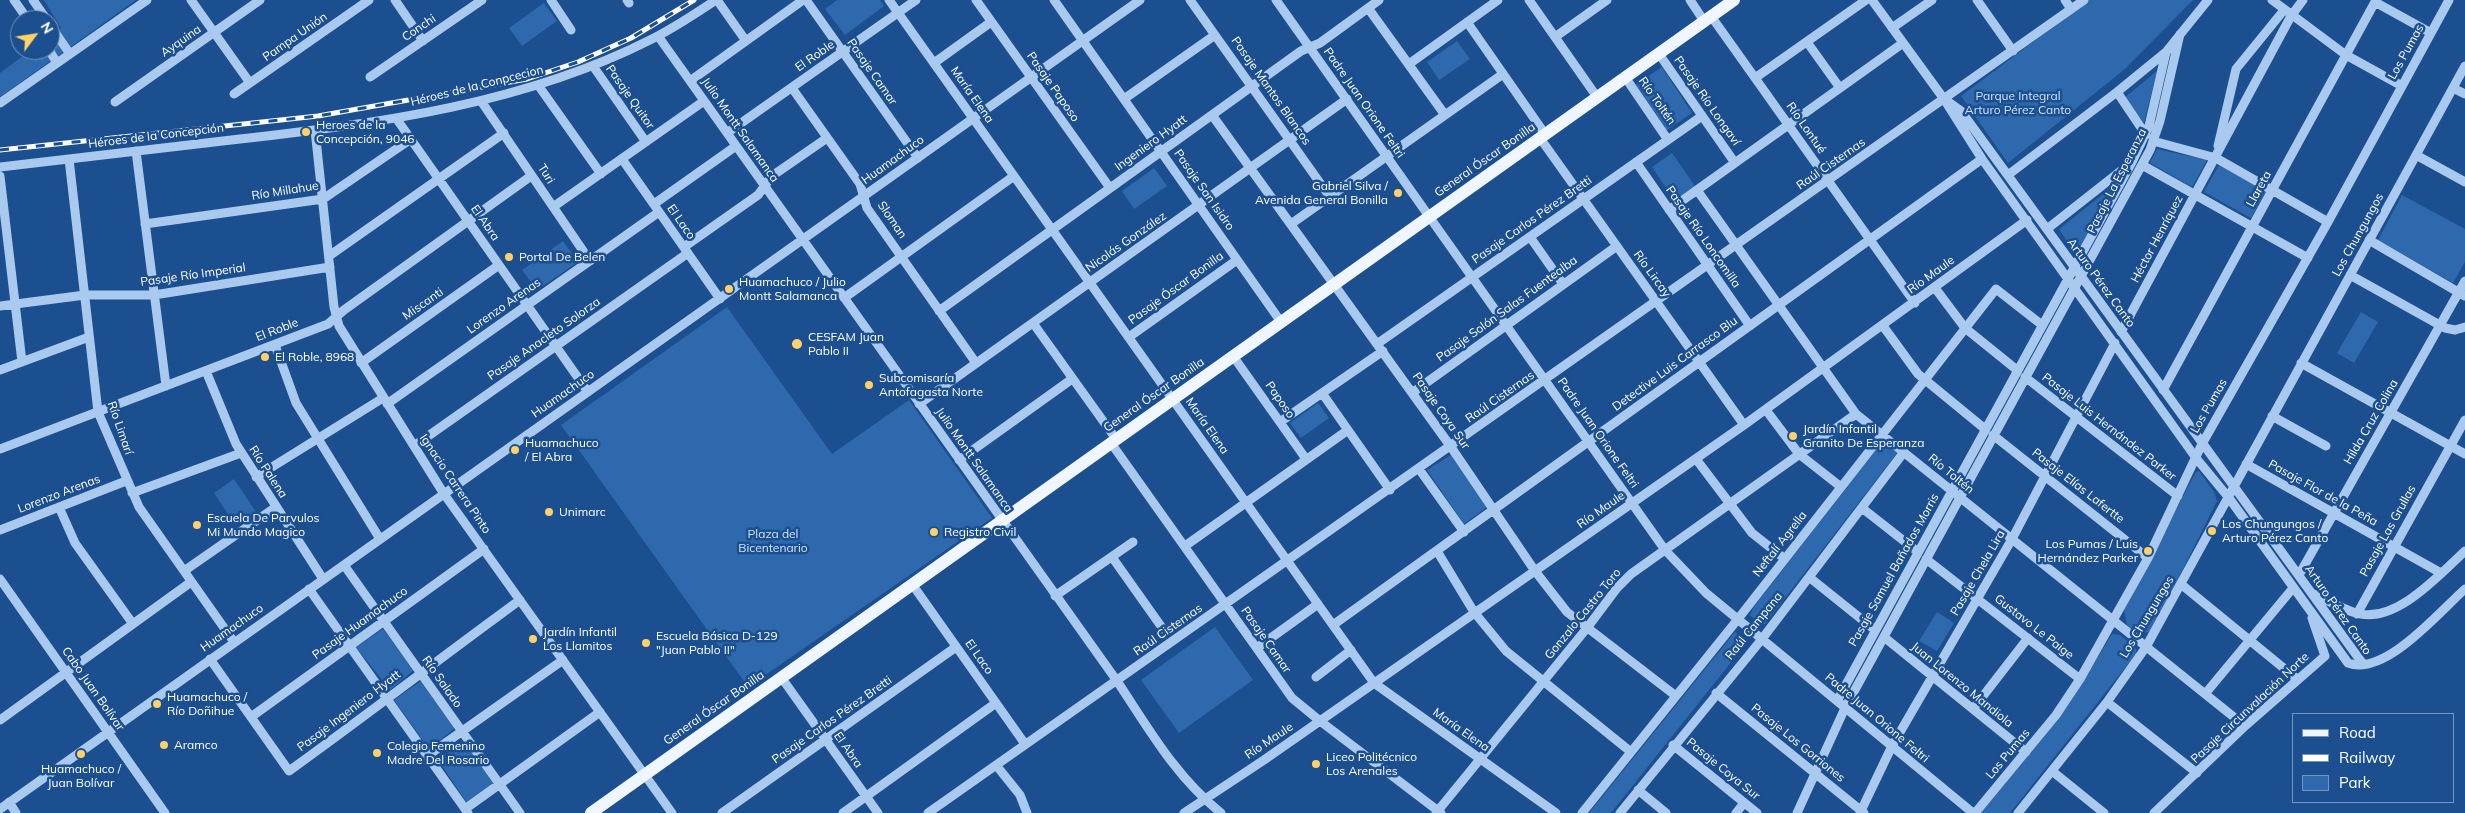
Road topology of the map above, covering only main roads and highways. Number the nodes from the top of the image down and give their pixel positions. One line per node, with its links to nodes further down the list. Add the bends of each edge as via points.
1 (1734, 0): 2 (main road, General Óscar Bonilla)
2 (591, 813)

